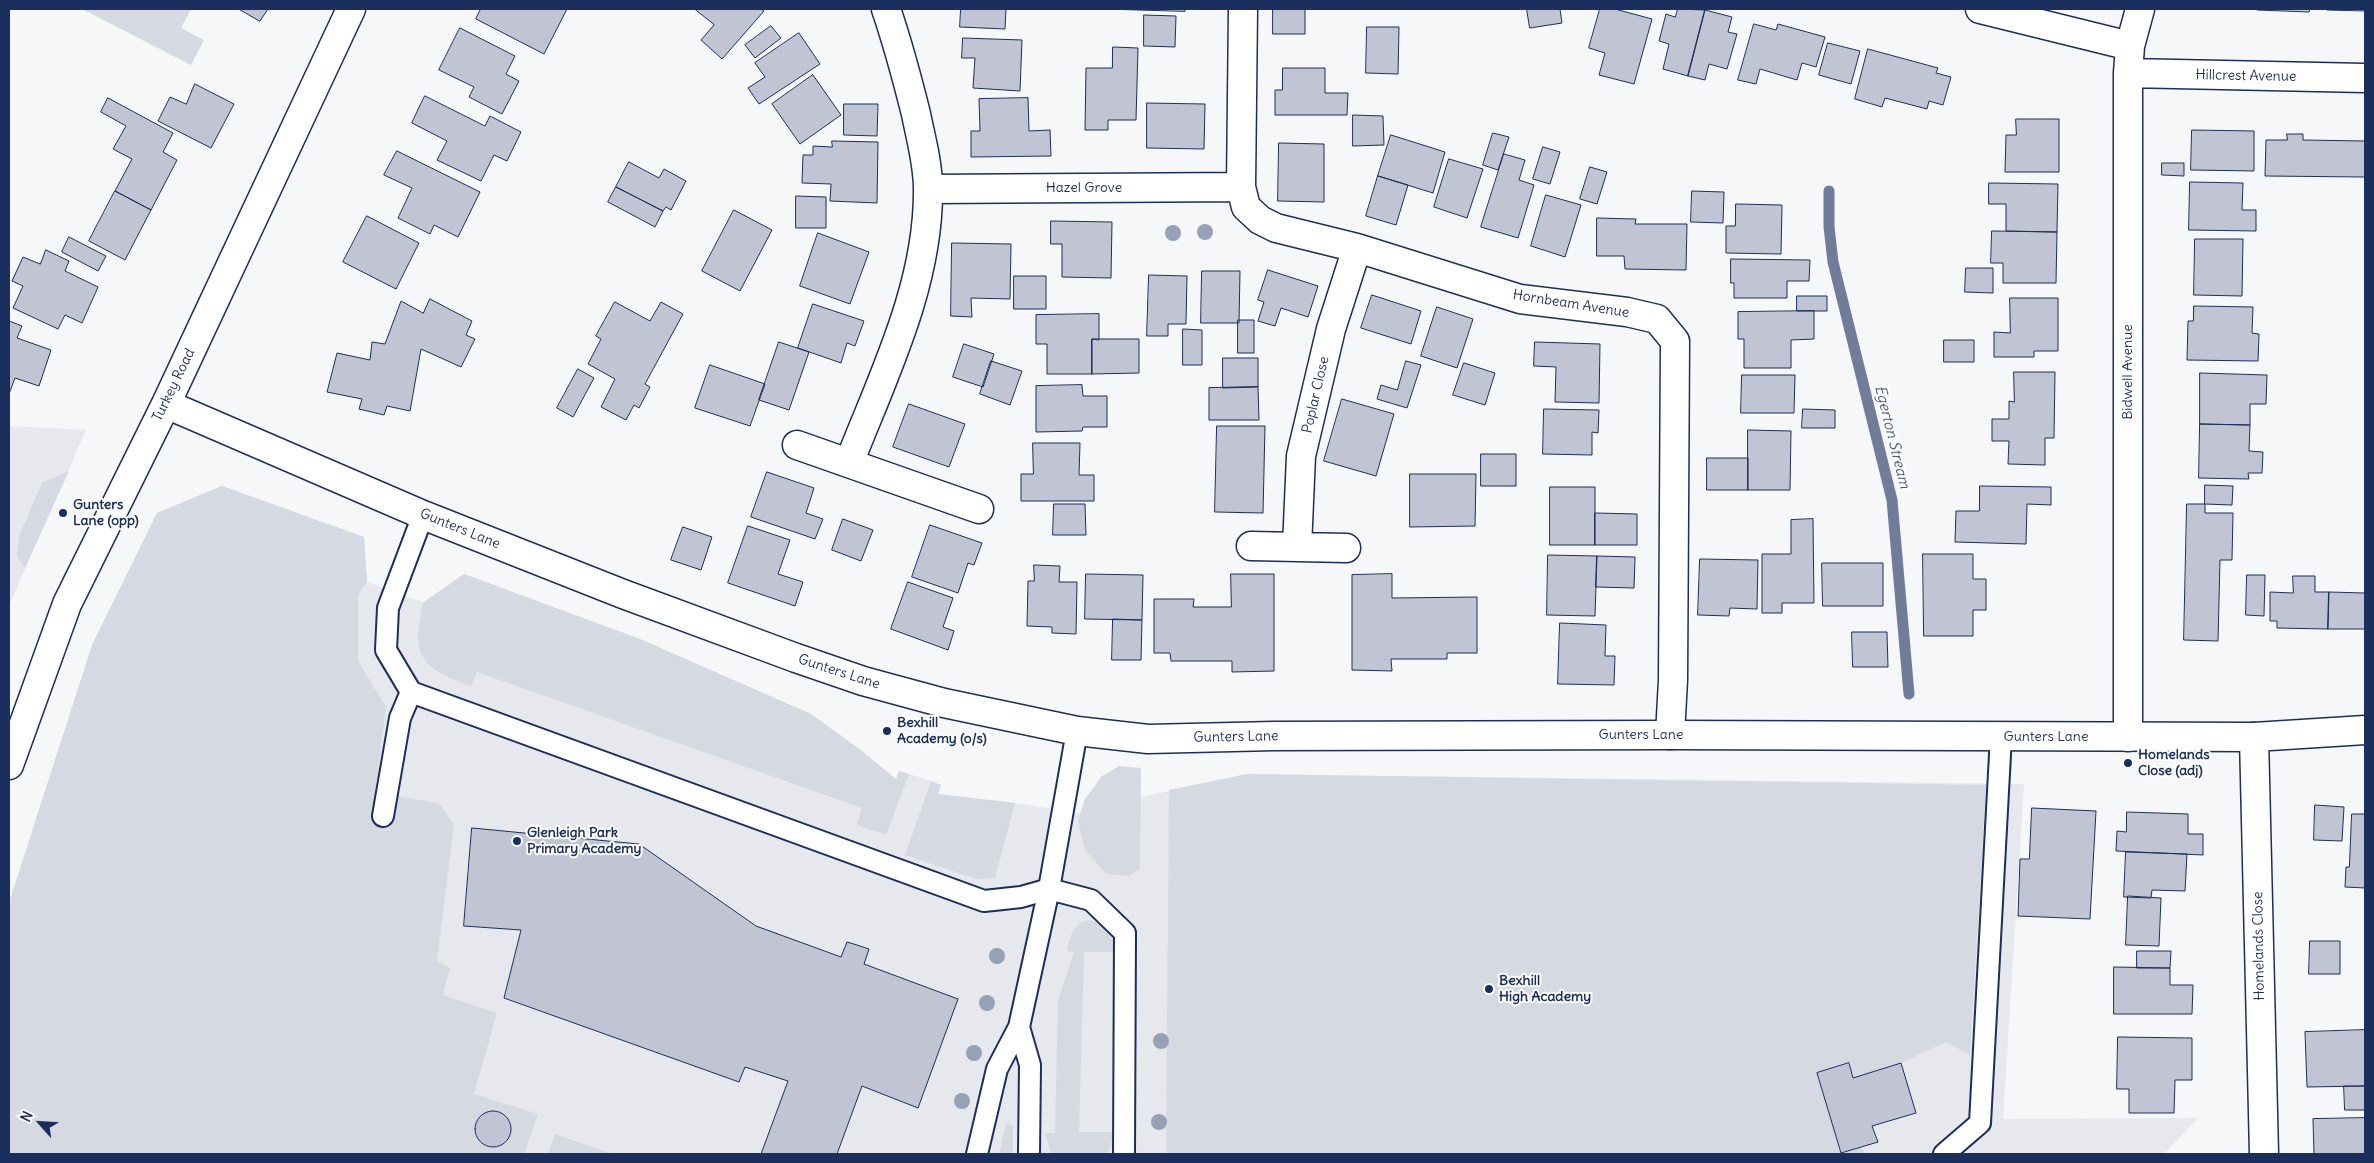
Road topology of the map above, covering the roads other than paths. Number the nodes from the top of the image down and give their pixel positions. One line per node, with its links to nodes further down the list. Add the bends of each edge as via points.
1 (350, 9): 12 (street, Turkey Road)
2 (886, 9): 10 (street, via 901,51 925,156)
3 (1243, 9): 9 (street, Hornbeam Avenue)
4 (1980, 9): 6 (street)
5 (2140, 9): 6 (street, Bidwell Avenue)
6 (2130, 46): 7 (street, Bidwell Avenue)
7 (2128, 73): 8 (street, Hillcrest Avenue); 25 (street, Bidwell Avenue)
8 (2365, 78)
9 (1241, 187): 10 (street, Hazel Grove); 11 (street, Hornbeam Avenue, via 1246,207 1260,220 1276,228)
10 (928, 190): 14 (street, via 924,244 912,300)
11 (1358, 248): 18 (street, Poplar Close, via 1331,329 1301,456); 23 (street, Hornbeam Avenue, via 1520,299 1627,312 1657,319 1675,341)
12 (166, 404): 16 (street, Gunters Lane); 27 (street, Turkey Road, via 66,604)
13 (797, 445): 14 (street)
14 (849, 464): 15 (street)
15 (979, 509)
16 (423, 515): 20 (lane, via 388,608 386,650); 22 (street, Gunters Lane, via 623,594 863,681 944,703)
17 (1251, 546): 18 (street)
18 (1297, 547): 19 (street)
19 (1346, 548)
20 (411, 692): 28 (lane, via 400,718); 29 (lane, via 984,901 1020,897)
21 (2365, 730): 26 (street, Gunters Lane)
22 (1077, 731): 23 (street, Gunters Lane, via 1148,739); 29 (lane)
23 (1670, 735): 24 (street, Gunters Lane)
24 (2001, 736): 25 (street, Gunters Lane); 34 (lane, via 1980,1122)
25 (2128, 737): 26 (street, Gunters Lane)
26 (2254, 737): 35 (street, Homelands Close)
27 (9, 765)
28 (382, 816)
29 (1049, 889): 30 (lane); 33 (lane, via 1091,900 1125,934)
30 (1019, 1027): 31 (lane, via 997,1069); 32 (lane, via 1030,1065)
31 (977, 1154)
32 (1029, 1154)
33 (1124, 1154)
34 (1944, 1154)
35 (2264, 1154)

